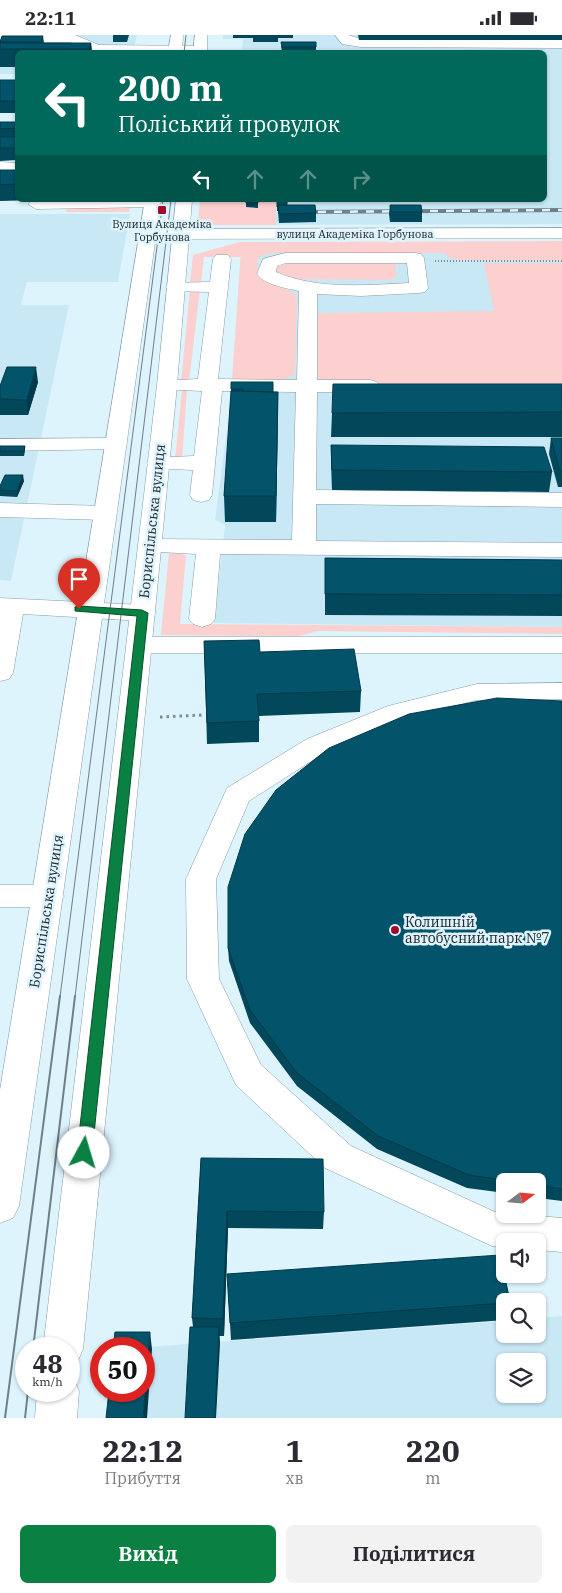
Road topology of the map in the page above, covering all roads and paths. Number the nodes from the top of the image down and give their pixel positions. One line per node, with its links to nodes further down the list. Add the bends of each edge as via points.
1 (177, 35): 7 (main road)
2 (201, 35): 8 (main road)
3 (341, 35): 5 (main road, via 347,41 361,43)
4 (0, 39): 6 (main road, via 72,38 97,49)
5 (562, 44)
6 (136, 50)
7 (175, 50)
8 (200, 50)
9 (0, 167): 10 (main road)
10 (15, 167)
11 (114, 202): 14 (main road)
12 (153, 202): 16 (main road, Бориспільська вулиця)
13 (184, 202): 17 (main road, Бориспільська вулиця)
14 (36, 204)
15 (562, 233): 17 (main road, вулиця Академіка Горбунова)
16 (149, 234): 17 (main road, вулиця Академіка Горбунова); 28 (main road, Бориспільська вулиця)
17 (182, 234): 21 (main road, Бориспільська вулиця)
18 (222, 259): 22 (main road)
19 (427, 261): 20 (path)
20 (562, 261)
21 (175, 287): 22 (main road); 24 (main road, Бориспільська вулиця)
22 (219, 287): 25 (main road)
23 (308, 290): 23 (main road, via 419,288 415,258 285,258 269,263 266,274); 26 (main road)
24 (167, 385): 25 (main road); 30 (main road, Бориспільська вулиця)
25 (210, 385): 26 (main road); 31 (main road)
26 (307, 386): 27 (main road); 33 (main road)
27 (386, 387)
28 (116, 444): 29 (main road); 36 (main road, Бориспільська вулиця)
29 (0, 445)
30 (158, 463): 31 (main road); 37 (main road, Бориспільська вулиця)
31 (204, 463): 32 (main road)
32 (201, 495)
33 (304, 497): 34 (main road); 39 (main road)
34 (562, 500)
35 (0, 510): 36 (main road)
36 (105, 513): 42 (main road, Бориспільська вулиця)
37 (150, 546): 38 (main road); 43 (main road, Бориспільська вулиця)
38 (209, 546): 39 (main road); 44 (main road)
39 (304, 547): 40 (main road)
40 (562, 550)
41 (6, 605): 42 (main road); 47 (main road)
42 (92, 610): 43 (main road); 52 (main road, Бориспільська вулиця)
43 (142, 613): 45 (main road, Бориспільська вулиця)
44 (202, 619)
45 (139, 645): 46 (main road); 56 (main road, Бориспільська вулиця)
46 (562, 645)
47 (0, 673)
48 (562, 691): 55 (main road, via 477,692 398,713 317,745 238,795 200,879 203,979 248,1075 338,1157 492,1229)
49 (202, 715): 50 (path)
50 (160, 717)
51 (0, 896): 52 (main road)
52 (48, 896): 53 (main road, Бориспільська вулиця)
53 (9, 1090): 54 (main road, Бориспільська вулиця)
54 (0, 1206)
55 (562, 1235)
56 (64, 1337)
57 (57, 1402): 58 (main road)
58 (56, 1418)

